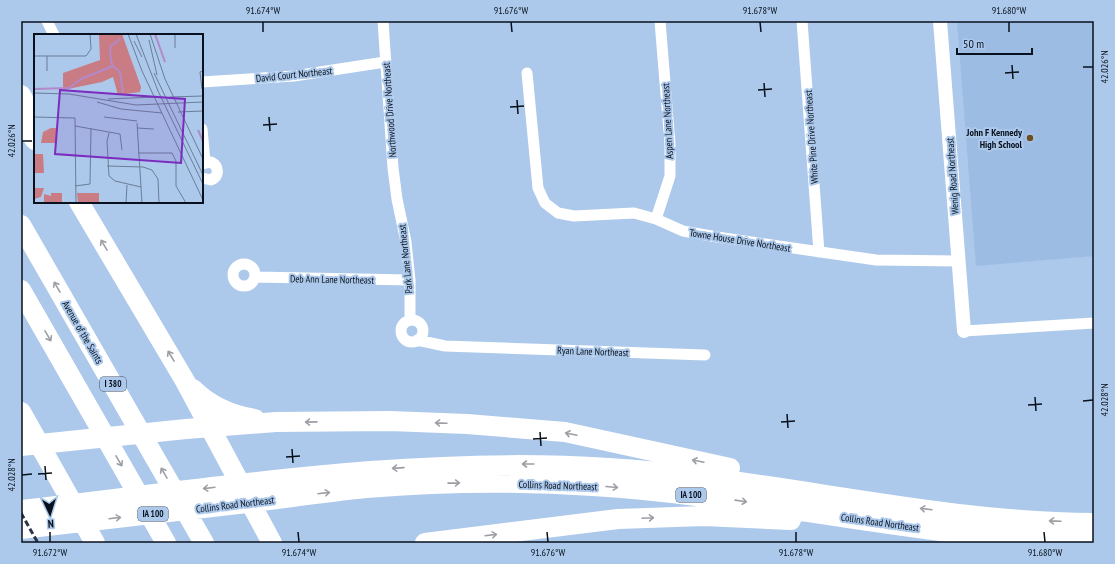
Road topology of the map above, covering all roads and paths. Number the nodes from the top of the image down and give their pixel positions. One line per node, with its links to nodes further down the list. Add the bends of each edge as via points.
1 (47, 21): 6 (street)
2 (383, 21): 7 (street, Northwood Drive Northeast)
3 (660, 21): 19 (street, Aspen Lane Northeast, via 670,144 670,176)
4 (802, 21): 21 (street, White Pine Drive Northeast)
5 (940, 21): 22 (street, Wenig Road Northeast)
6 (54, 34)
7 (385, 62): 9 (street, David Court Northeast, via 294,76); 17 (street, Northwood Drive Northeast)
8 (527, 73): 19 (street, Towne House Drive Northeast, via 538,188 545,203 558,213 574,216 634,213)
9 (203, 82)
10 (21, 95): 11 (highway)
11 (34, 119)
12 (21, 121): 13 (highway)
13 (34, 139)
14 (203, 146): 15 (street)
15 (204, 163): 16 (street, via 214,163 217,174 211,180)
16 (203, 178)
17 (397, 199): 24 (street, Park Lane Northeast, via 406,242)
18 (80, 203): 32 (highway, one-way to 18)
19 (656, 219): 21 (street, Towne House Drive Northeast, via 683,231)
20 (21, 225): 45 (highway, Avenue of the Saints / I 380, one-way to 20)
21 (819, 252): 22 (street, Towne House Drive Northeast, via 876,260)
22 (959, 261): 28 (street, Wenig Road Northeast)
23 (255, 277): 24 (street, Deb Ann Lane Northeast)
24 (410, 280): 26 (street, Park Lane Northeast)
25 (21, 290): 44 (highway, one-way to 44)
26 (410, 320): 29 (street, via 417,321 422,327 422,334); 29 (street, Park Lane Northeast, via 402,326 402,336 407,340)
27 (1094, 323): 28 (street)
28 (964, 331)
29 (417, 340): 30 (street, Park Lane Northeast, via 445,346)
30 (482, 347): 31 (street, Ryan Lane Northeast)
31 (705, 355)
32 (185, 380): 34 (highway, via 202,398 220,409 241,417); 35 (highway)
33 (21, 412): 36 (highway)
34 (276, 422): 35 (highway); 37 (highway, one-way to 34, via 565,432 390,421)
35 (209, 427): 36 (highway); 46 (highway)
36 (30, 445): 43 (highway)
37 (872, 501): 38 (highway, Collins Road Northeast / IA 100, one-way to 38, via 660,471 546,464 434,466 361,471); 39 (highway, Collins Road Northeast / IA 100, one-way to 37, via 985,516)
38 (21, 510)
39 (1094, 523)
40 (21, 529): 41 (highway, Collins Road Northeast / IA 100, one-way to 41, via 362,488 435,484 593,486 720,498)
41 (932, 529): 42 (highway, Collins Road Northeast / IA 100, via 1036,540); 47 (highway, one-way to 41, via 618,519 668,517 770,519)
42 (1094, 542)
43 (95, 543)
44 (166, 543)
45 (204, 543)
46 (272, 543)
47 (425, 543)

